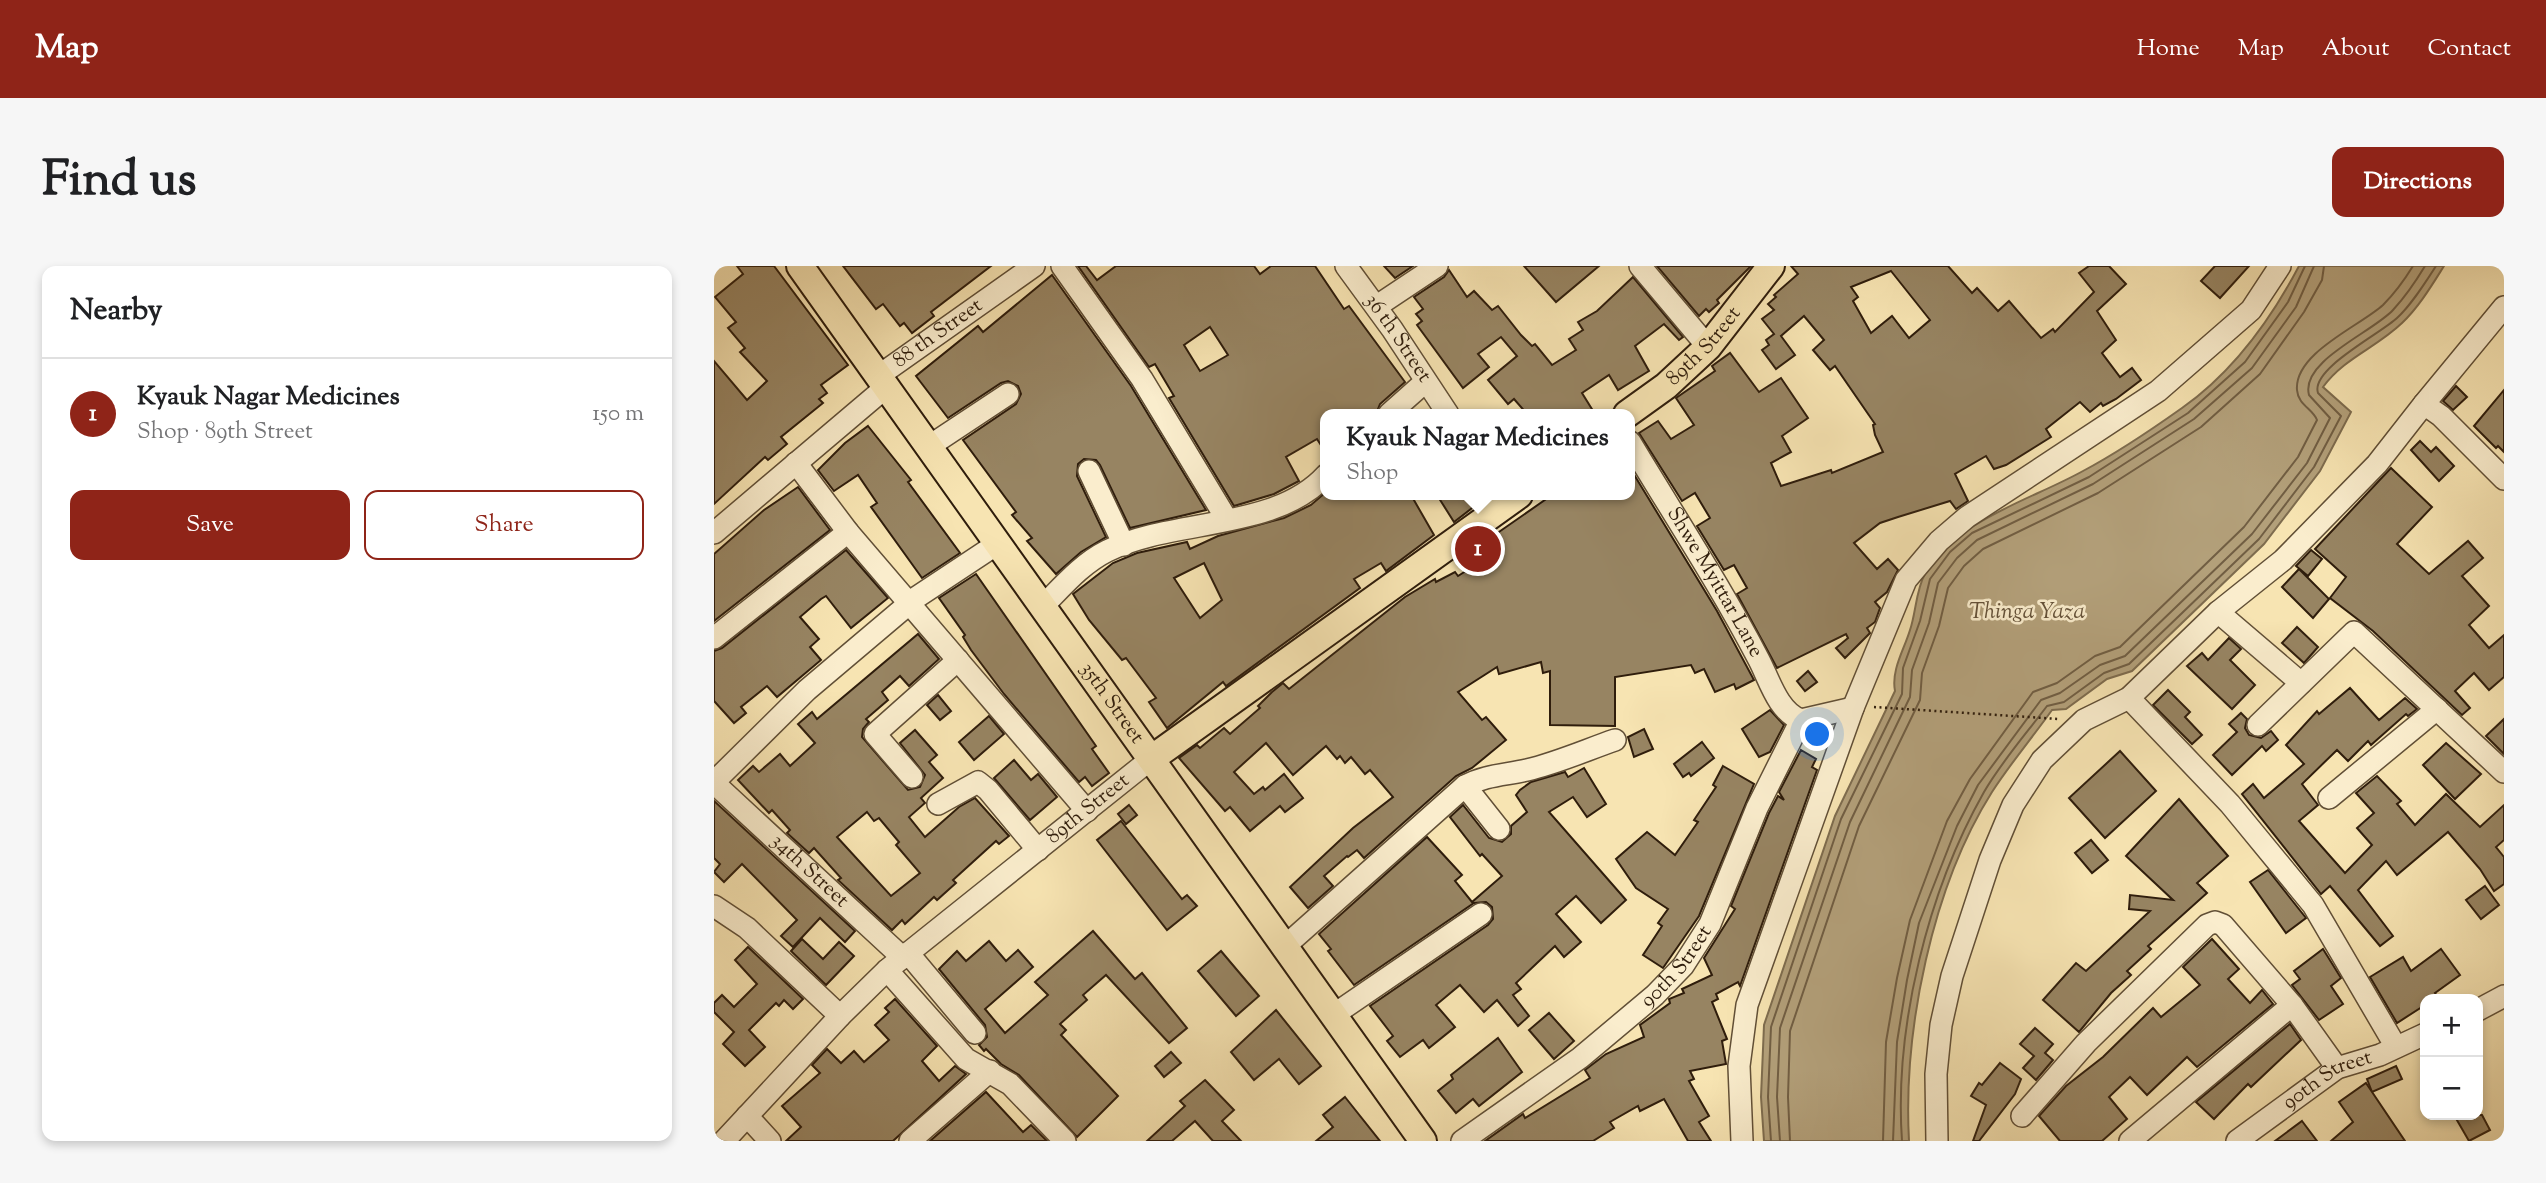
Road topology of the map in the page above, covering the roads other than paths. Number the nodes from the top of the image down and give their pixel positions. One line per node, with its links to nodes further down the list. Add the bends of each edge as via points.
1 (800, 266): 12 (main road, 35th Street)
2 (1034, 266): 12 (street, 88 th Street)
3 (1062, 266): 26 (street, via 1142,379)
4 (1346, 266): 9 (street, 36 th Street)
5 (1437, 266): 9 (street)
6 (1640, 266): 11 (street)
7 (1771, 266): 11 (main road, 89th Street)
8 (2280, 266): 38 (street, via 2251,310 2158,391 1967,517 1939,541 1906,580)
9 (1377, 306): 13 (street, 36 th Street)
10 (2504, 307): 18 (street)
11 (1708, 346): 17 (main road, 89th Street)
12 (881, 382): 19 (main road, 35th Street); 21 (street, 88 th Street)
13 (1425, 382): 15 (street); 16 (street, 36 th Street)
14 (1008, 394): 19 (street)
15 (1395, 409)
16 (1444, 409)
17 (1634, 409)
18 (2433, 410): 24 (street); 33 (street, via 2283,560)
19 (928, 447): 29 (main road, 35th Street)
20 (1635, 450): 40 (street, Shwe Myittar Lane, via 1746,635 1781,704)
21 (796, 463): 27 (street); 28 (street, 88 th Street)
22 (1089, 471): 30 (street)
23 (1320, 479): 26 (street, via 1281,507)
24 (2504, 479)
25 (1506, 500): 43 (main road, 89th Street)
26 (1226, 518): 30 (street)
27 (848, 532): 31 (street); 34 (street)
28 (714, 533)
29 (997, 544): 31 (street); 32 (main road, 35th Street)
30 (1124, 545): 32 (street, via 1084,566)
31 (910, 603): 35 (street); 46 (street, via 807,690)
32 (1042, 607): 43 (main road, 35th Street)
33 (2218, 612): 36 (street); 37 (street)
34 (714, 638)
35 (958, 660): 45 (street, via 875,734); 50 (street)
36 (2301, 683): 39 (street, via 2354,632); 41 (street)
37 (2129, 698): 64 (street, via 2222,794 2313,905); 76 (street, via 2084,720 2042,760 2013,805 1952,976 1936,1074)
38 (1853, 708): 40 (street); 75 (street, via 1747,1005 1740,1055)
39 (2437, 709): 44 (street); 48 (street)
40 (1801, 720): 74 (street, 90th Street, via 1757,808 1710,924 1683,967 1580,1058)
41 (2258, 725)
42 (1615, 740): 47 (street, via 1549,764 1500,773)
43 (1152, 759): 50 (street, 89th Street); 55 (main road, 35th Street)
44 (2504, 772)
45 (912, 777)
46 (714, 783): 56 (street, 34th Street)
47 (1465, 786): 51 (street); 55 (street)
48 (2329, 798)
49 (938, 804): 52 (street, via 978,782)
50 (1087, 811): 52 (street, 89th Street)
51 (1499, 829)
52 (1038, 849): 56 (street, 89th Street)
53 (714, 906): 60 (street, via 747,928)
54 (1481, 914): 61 (street)
55 (1283, 947): 61 (main road, 35th Street)
56 (899, 961): 60 (street, 89th Street); 62 (street); 66 (street, via 966,1059)
57 (2504, 996): 59 (street)
58 (2292, 1005): 65 (street); 68 (street, via 2223,925 2207,925 2086,1043); 77 (street)
59 (2483, 1007)
60 (840, 1016): 67 (street, 89th Street)
61 (1332, 1016): 73 (main road, 35th Street)
62 (975, 1033)
63 (2420, 1036): 64 (street, 90th Street)
64 (2396, 1047): 65 (street, 90th Street)
65 (2337, 1068): 78 (street, 90th Street)
66 (990, 1071): 71 (street); 72 (street, via 1030,1101)
67 (747, 1116): 69 (street, 89th Street); 70 (street)
68 (2022, 1116)
69 (724, 1141)
70 (770, 1141)
71 (910, 1141)
72 (1065, 1141)
73 (1423, 1141)
74 (1462, 1141)
75 (1742, 1141)
76 (1937, 1141)
77 (2130, 1141)
78 (2237, 1141)

